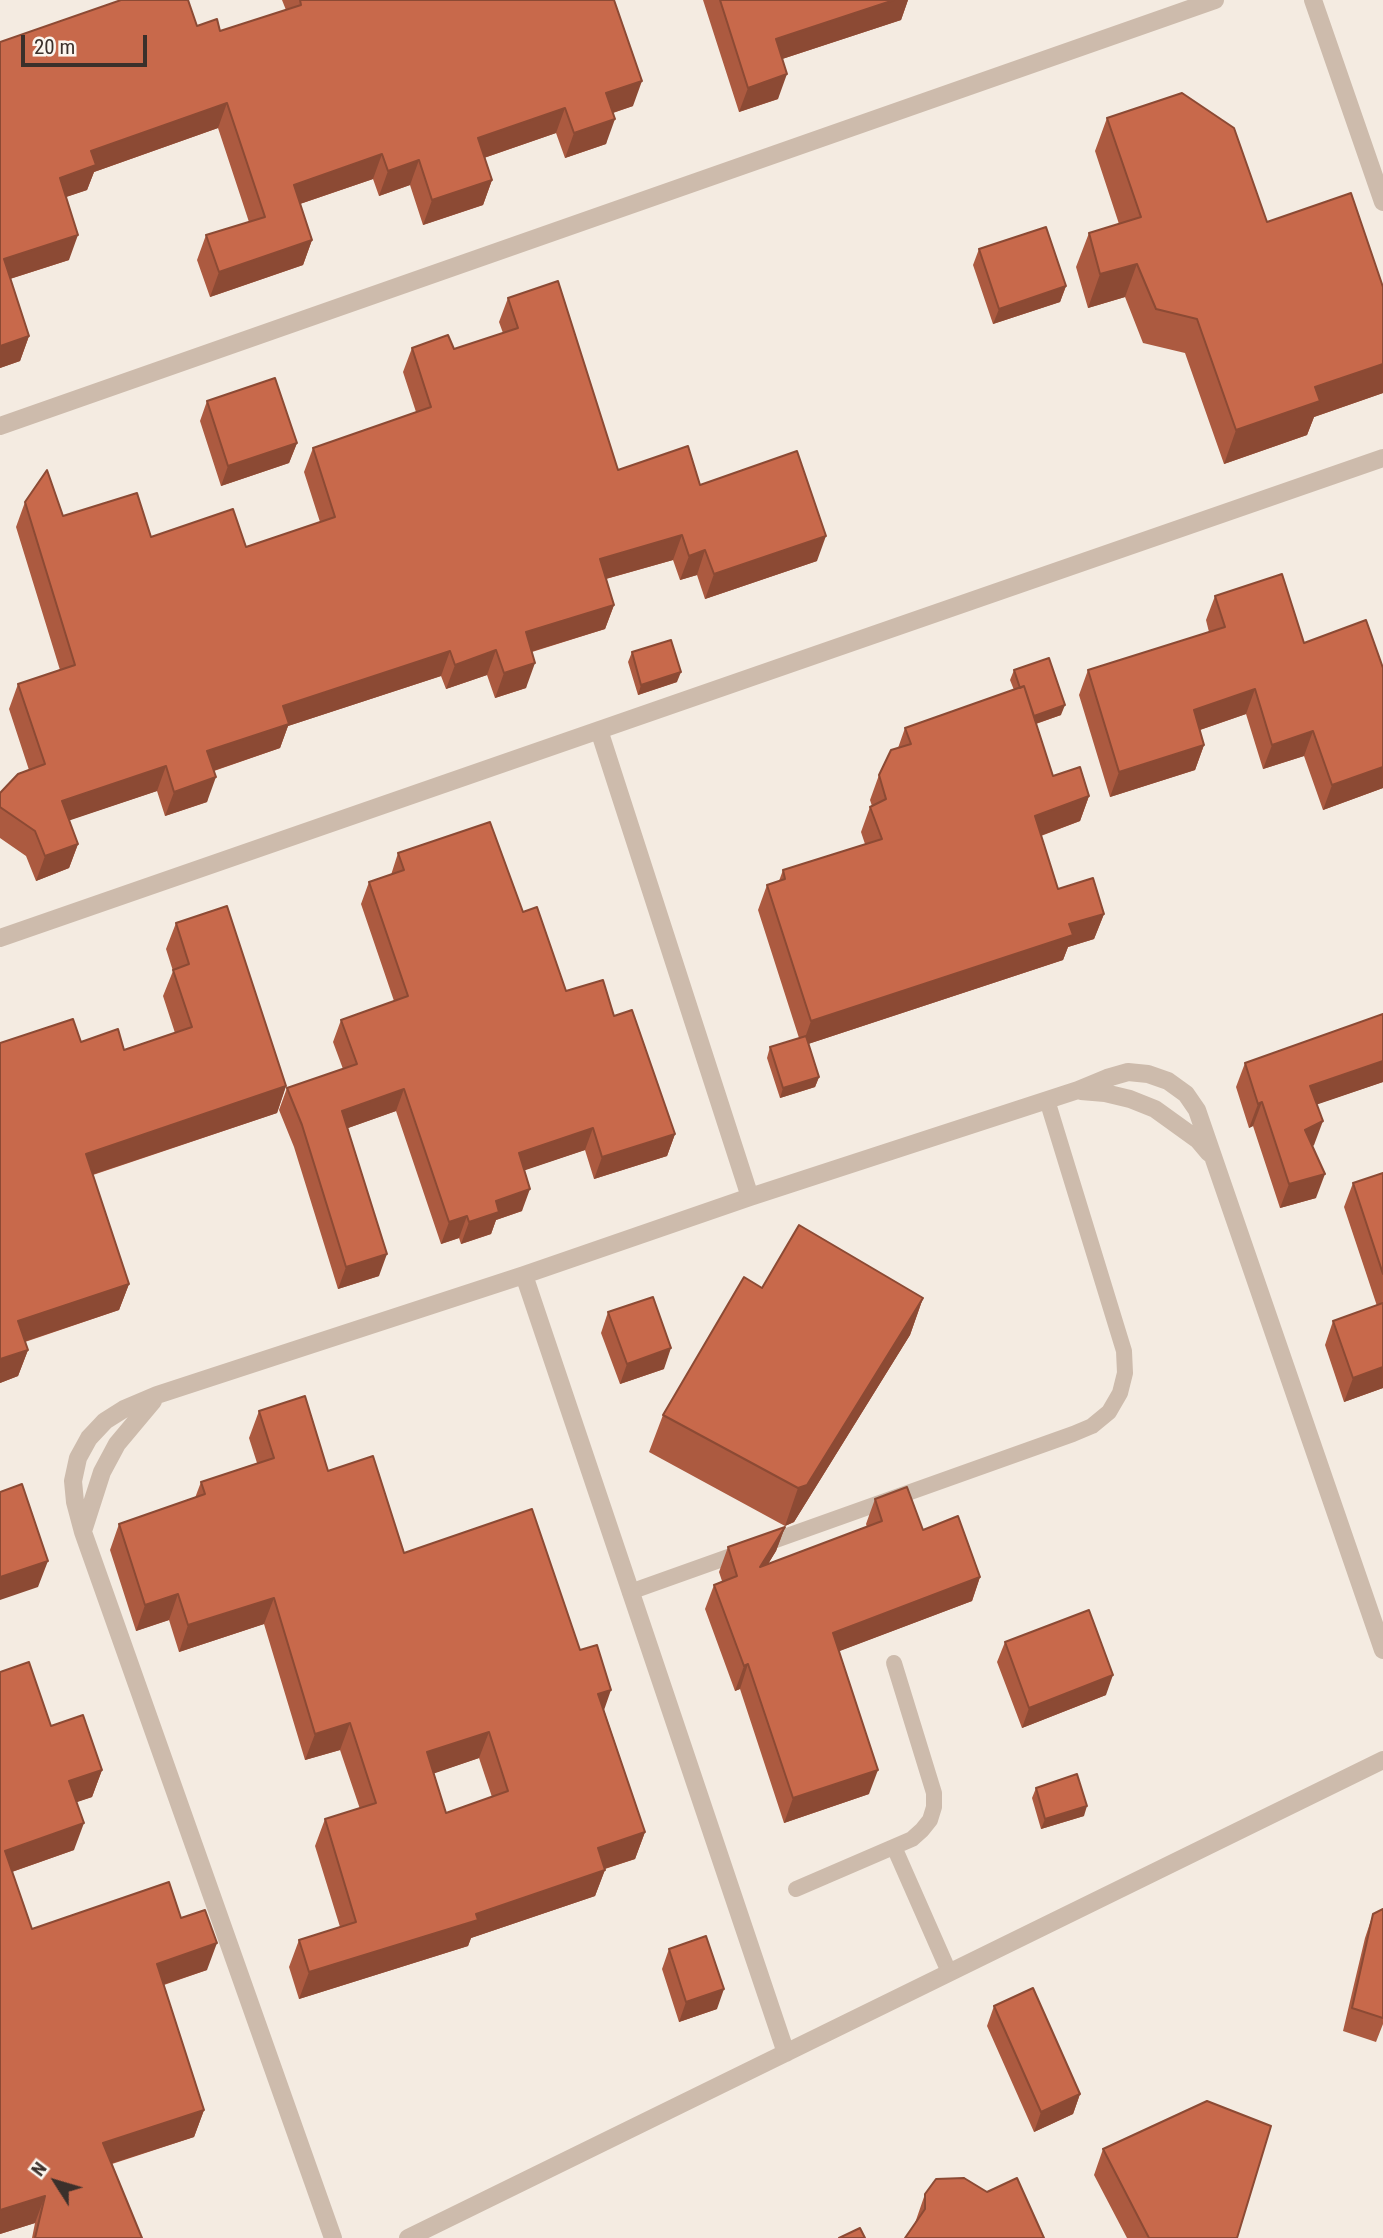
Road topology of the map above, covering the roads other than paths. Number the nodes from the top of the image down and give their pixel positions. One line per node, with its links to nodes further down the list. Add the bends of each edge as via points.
1 (1215, 0): 4 (street)
2 (1313, 0): 3 (street)
3 (1383, 202)
4 (0, 426)
5 (1383, 458): 6 (street)
6 (599, 730): 7 (street); 11 (street)
7 (0, 938)
8 (1077, 1090): 9 (street); 10 (street, via 1130,1099 1155,1109 1198,1140); 10 (street, via 1128,1072 1149,1073 1168,1081 1197,1110)
9 (1047, 1100): 11 (street); 15 (lane, via 1124,1351 1125,1373 1109,1412 1073,1434)
10 (1215, 1161): 16 (street)
11 (750, 1197): 12 (street)
12 (524, 1275): 13 (street); 15 (street)
13 (157, 1395): 14 (street, via 117,1444 90,1502); 14 (street, via 105,1421 78,1458 73,1480)
14 (83, 1532): 23 (street)
15 (630, 1592): 22 (street)
16 (1383, 1650)
17 (894, 1663): 19 (lane, via 934,1800 922,1830)
18 (1383, 1760): 21 (street)
19 (894, 1847): 20 (lane); 21 (lane)
20 (796, 1889)
21 (949, 1972): 22 (street)
22 (786, 2053): 24 (street)
23 (333, 2238)
24 (408, 2238)

